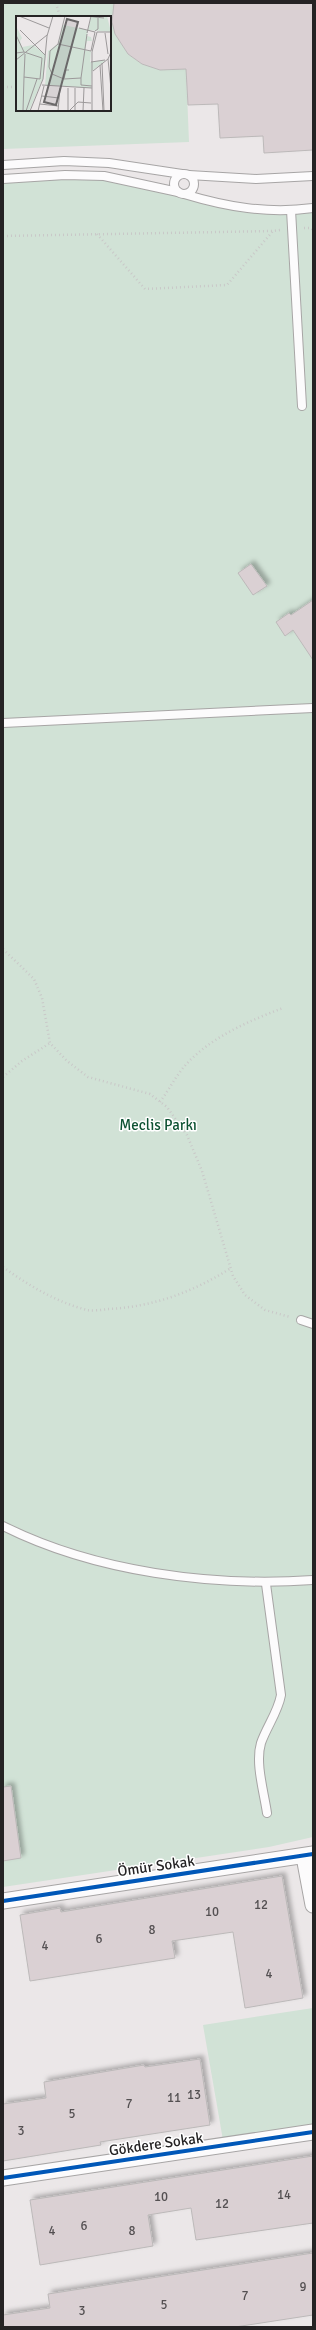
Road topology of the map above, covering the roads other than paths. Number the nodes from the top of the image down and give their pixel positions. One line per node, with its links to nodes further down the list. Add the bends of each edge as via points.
1 (3, 164): 2 (lane, via 64,161 109,163)
2 (186, 174): 3 (lane, via 256,179); 5 (lane, via 174,180 174,186); 5 (lane, via 193,179 194,186 191,192)
3 (313, 176)
4 (3, 178): 5 (lane, via 104,176)
5 (181, 193): 7 (lane, via 249,209)
6 (313, 208): 7 (lane)
7 (291, 210): 8 (lane)
8 (302, 406)
9 (313, 708): 10 (lane)
10 (3, 723)
11 (301, 1320): 12 (lane)
12 (313, 1324)
13 (3, 1526): 15 (lane, via 46,1545 135,1569 185,1578)
14 (313, 1580): 15 (lane)
15 (266, 1584): 16 (lane, via 281,1695 279,1707 261,1743 259,1755)
16 (267, 1813)
17 (308, 1855): 18 (street, Ömür Sokak); 19 (street)
18 (3, 1901)
19 (313, 1905)
20 (313, 2132): 21 (street, Gökdere Sokak)
21 (3, 2178)

